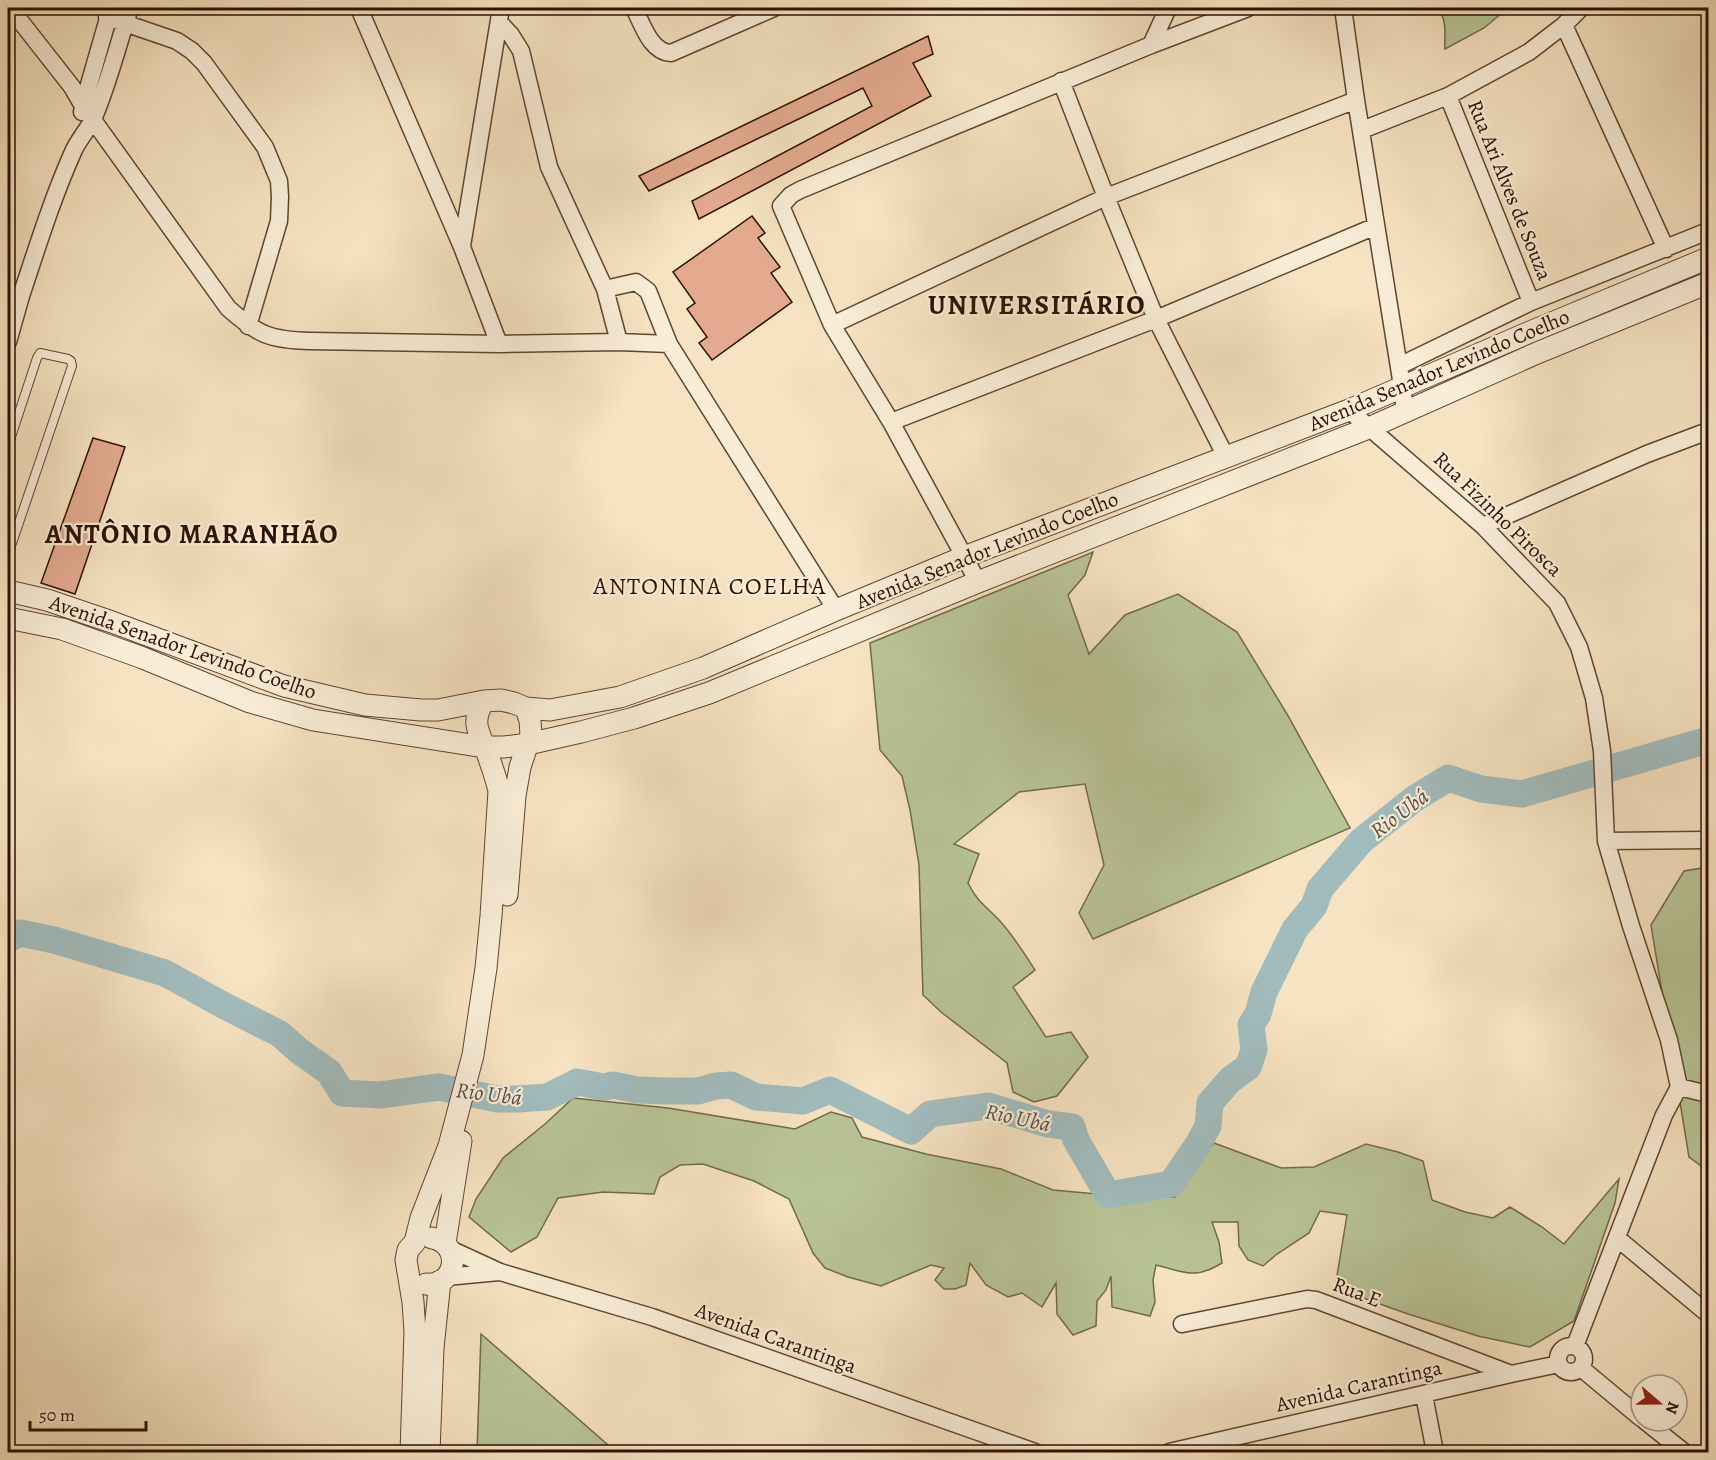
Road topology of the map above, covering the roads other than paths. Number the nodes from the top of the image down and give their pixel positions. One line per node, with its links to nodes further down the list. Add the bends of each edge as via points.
1 (10, 8): 19 (street)
2 (130, 8): 13 (street)
3 (359, 8): 24 (street)
4 (634, 8): 5 (street, via 657,49 671,53)
5 (774, 8)
6 (1168, 8): 15 (street)
7 (1248, 8): 11 (street)
8 (1343, 8): 18 (street)
9 (1581, 8): 14 (street)
10 (109, 13): 13 (street); 19 (street)
11 (1216, 14): 15 (street)
12 (500, 15): 24 (street); 28 (street, via 521,51 549,166)
13 (125, 24): 19 (street, via 109,76); 33 (street, via 177,41 204,63 265,147 279,181 279,221)
14 (1564, 25): 17 (street, via 1529,52); 25 (street)
15 (1151, 45): 16 (street)
16 (1061, 81): 21 (street); 32 (street, via 791,195 781,206)
17 (1448, 96): 20 (street); 30 (street, Rua Ari Alves de Souza)
18 (1356, 100): 20 (street); 21 (street)
19 (88, 113): 29 (street); 33 (street, via 228,308)
20 (1362, 130): 22 (street)
21 (1106, 197): 31 (street); 32 (street)
22 (1376, 226): 31 (street); 38 (street)
23 (1708, 231): 25 (street)
24 (462, 247): 36 (street)
25 (1666, 249): 30 (street)
26 (1708, 258): 38 (street, Avenida Senador Levindo Coelho)
27 (1708, 283): 40 (street)
28 (605, 289): 35 (street); 37 (street, via 636,282 645,287)
29 (14, 299): 34 (street)
30 (1531, 302): 38 (street)
31 (1156, 319): 41 (street); 45 (street)
32 (832, 325): 41 (street)
33 (248, 326): 36 (street, via 268,337 285,340)
34 (8, 342)
35 (619, 342): 36 (street); 37 (street)
36 (500, 344)
37 (669, 344): 51 (street)
38 (1401, 376): 39 (street, Avenida Senador Levindo Coelho); 40 (street)
39 (1349, 410): 42 (street, Rua Fizinho Pirosca); 45 (street, Avenida Senador Levindo Coelho)
40 (1405, 411): 42 (street)
41 (891, 422): 48 (street)
42 (1371, 427): 46 (street, Rua Fizinho Pirosca); 49 (street)
43 (1708, 431): 46 (street)
44 (8, 446): 47 (lane, via 40,353 68,359 72,366)
45 (1226, 457): 48 (street, Avenida Senador Levindo Coelho)
46 (1483, 526): 58 (street, Rua Fizinho Pirosca, via 1557,603 1579,647 1594,698 1602,751)
47 (8, 555)
48 (964, 557): 49 (street); 51 (street, Avenida Senador Levindo Coelho)
49 (978, 582): 55 (street, via 709,693 634,718)
50 (8, 591): 53 (street, Avenida Senador Levindo Coelho, via 47,600 284,686 330,698 421,710)
51 (836, 610): 54 (street, Avenida Senador Levindo Coelho, via 703,668 620,697 550,710)
52 (8, 618): 56 (street, via 62,629 250,702 313,720)
53 (484, 701): 54 (street, Avenida Senador Levindo Coelho, via 507,701); 56 (street, via 476,720)
54 (525, 708): 55 (street, via 532,728)
55 (528, 744): 56 (street); 59 (street, via 519,767 515,796 500,970)
56 (484, 747): 59 (street, via 499,792)
57 (1708, 840): 58 (street)
58 (1606, 841): 60 (street, Rua Fizinho Pirosca, via 1669,1040)
59 (478, 1056): 62 (street)
60 (1679, 1087): 61 (street); 63 (street, via 1664,1115)
61 (1708, 1094)
62 (460, 1123): 64 (street); 65 (street)
63 (1617, 1238): 69 (street); 71 (street)
64 (415, 1242): 65 (street, via 424,1237 435,1238); 66 (street, via 408,1250)
65 (447, 1246): 67 (street, Avenida Carantinga); 68 (street, via 453,1264)
66 (408, 1270): 68 (street, via 422,1283); 78 (street, via 415,1332)
67 (500, 1272): 68 (street, Avenida Carantinga); 80 (street, Avenida Carantinga, via 652,1317)
68 (443, 1279): 79 (street, via 433,1348)
69 (1708, 1314)
70 (1182, 1324): 74 (street, Rua E, via 1316,1300)
71 (1575, 1346): 72 (street, via 1563,1349 1558,1356); 73 (street, via 1584,1356)
72 (1559, 1365): 73 (street, via 1569,1372); 74 (street, Avenida Carantinga)
73 (1581, 1368): 76 (street)
74 (1511, 1374): 75 (street, Avenida Carantinga)
75 (1424, 1395): 81 (street, Avenida Carantinga); 82 (street)
76 (1629, 1408)
77 (1660, 1433): 83 (street)
78 (411, 1452)
79 (429, 1452)
80 (1035, 1452)
81 (1169, 1452)
82 (1436, 1452)
83 (1684, 1452)

